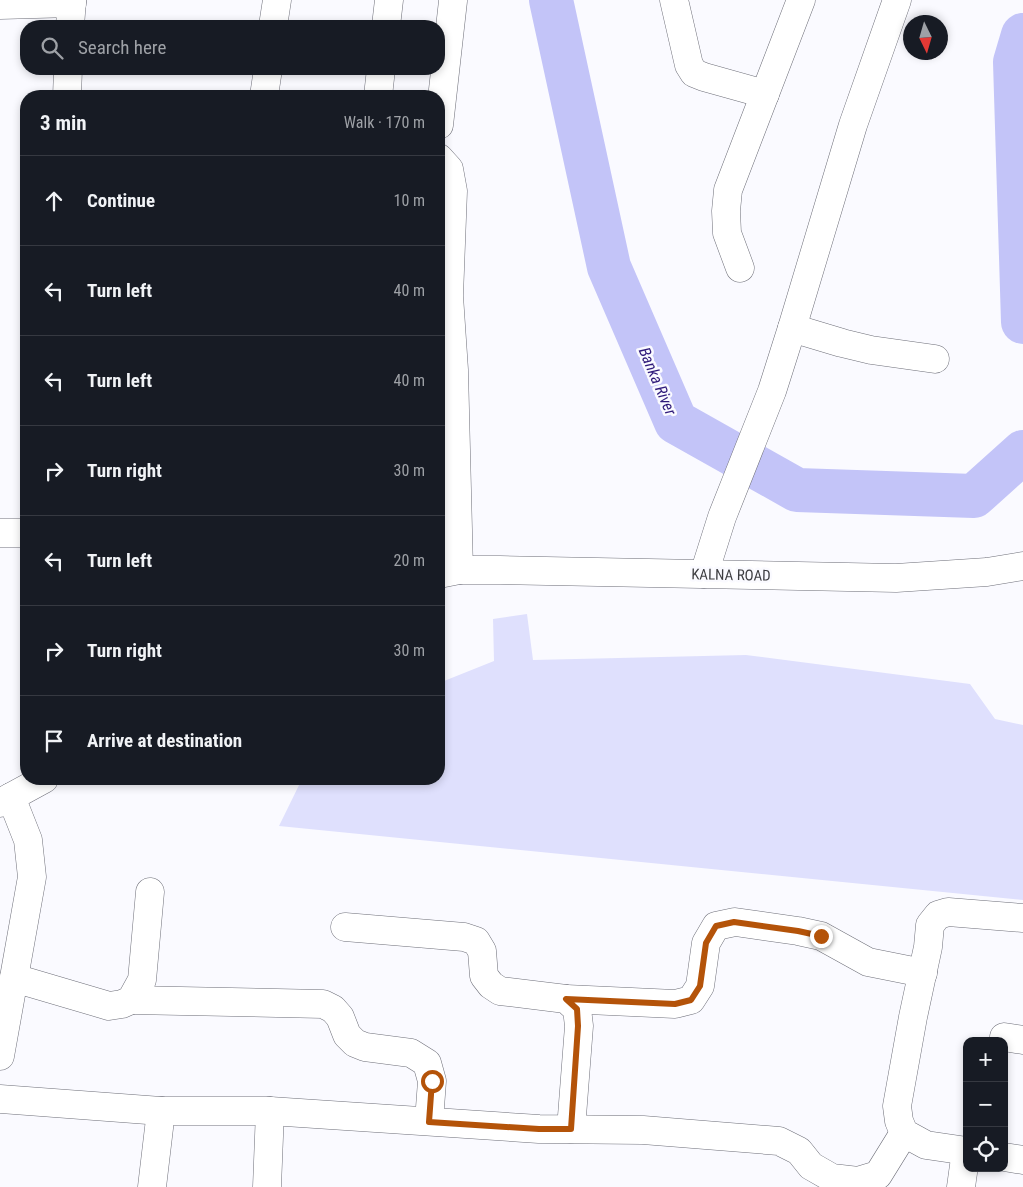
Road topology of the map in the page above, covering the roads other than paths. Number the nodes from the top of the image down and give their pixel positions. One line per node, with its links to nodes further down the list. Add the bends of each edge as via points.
1 (277, 0): 9 (street)
2 (389, 0): 10 (street)
3 (674, 0): 20 (street, via 689,65 694,73)
4 (800, 0): 20 (street)
5 (897, 0): 23 (street, via 853,125)
6 (453, 1): 11 (street)
7 (0, 5): 8 (street)
8 (71, 10)
9 (274, 20)
10 (387, 20)
11 (445, 35)
12 (68, 75): 16 (street)
13 (267, 75): 17 (street)
14 (380, 75): 18 (street)
15 (441, 75): 19 (street)
16 (67, 90)
17 (265, 90)
18 (379, 90)
19 (441, 90)
20 (764, 94): 22 (street, via 728,190 727,233)
21 (445, 165): 28 (street, via 449,169 453,191 449,296 454,370)
22 (740, 268)
23 (792, 328): 24 (street, via 871,350); 29 (street)
24 (935, 359)
25 (0, 533): 26 (street)
26 (20, 533)
27 (1023, 566): 29 (street, KALNA ROAD, via 896,578)
28 (449, 572): 29 (street, KALNA ROAD)
29 (704, 574)
30 (33, 785): 31 (street)
31 (5, 800): 36 (street, via 28,840 32,877)
32 (150, 892): 38 (street, via 142,980)
33 (1023, 918): 35 (street, via 948,912 938,915 930,925)
34 (344, 926): 37 (street, via 464,937 476,941 482,951 484,976 491,985 500,990)
35 (922, 973): 37 (street, via 868,962 821,936 734,922 716,926 706,943 700,986 691,1000 675,1004); 45 (street, via 897,1106)
36 (14, 978): 38 (street, via 109,1006); 39 (street)
37 (566, 999): 44 (street, via 577,1009 578,1026)
38 (131, 1000): 43 (street, via 323,1004 340,1017 347,1035 355,1043 364,1048 411,1053 427,1063 432,1081)
39 (0, 1056)
40 (0, 1099): 41 (street)
41 (161, 1111): 42 (street); 51 (street)
42 (270, 1111): 43 (street); 52 (street)
43 (429, 1122): 44 (street)
44 (571, 1129): 50 (street, via 643,1130 779,1141 799,1151 811,1166 832,1178)
45 (904, 1134): 46 (street, via 926,1145); 50 (street)
46 (963, 1151)
47 (1008, 1158): 48 (street)
48 (1023, 1160)
49 (963, 1172): 53 (street)
50 (878, 1181)
51 (152, 1187)
52 (267, 1187)
53 (961, 1187)

